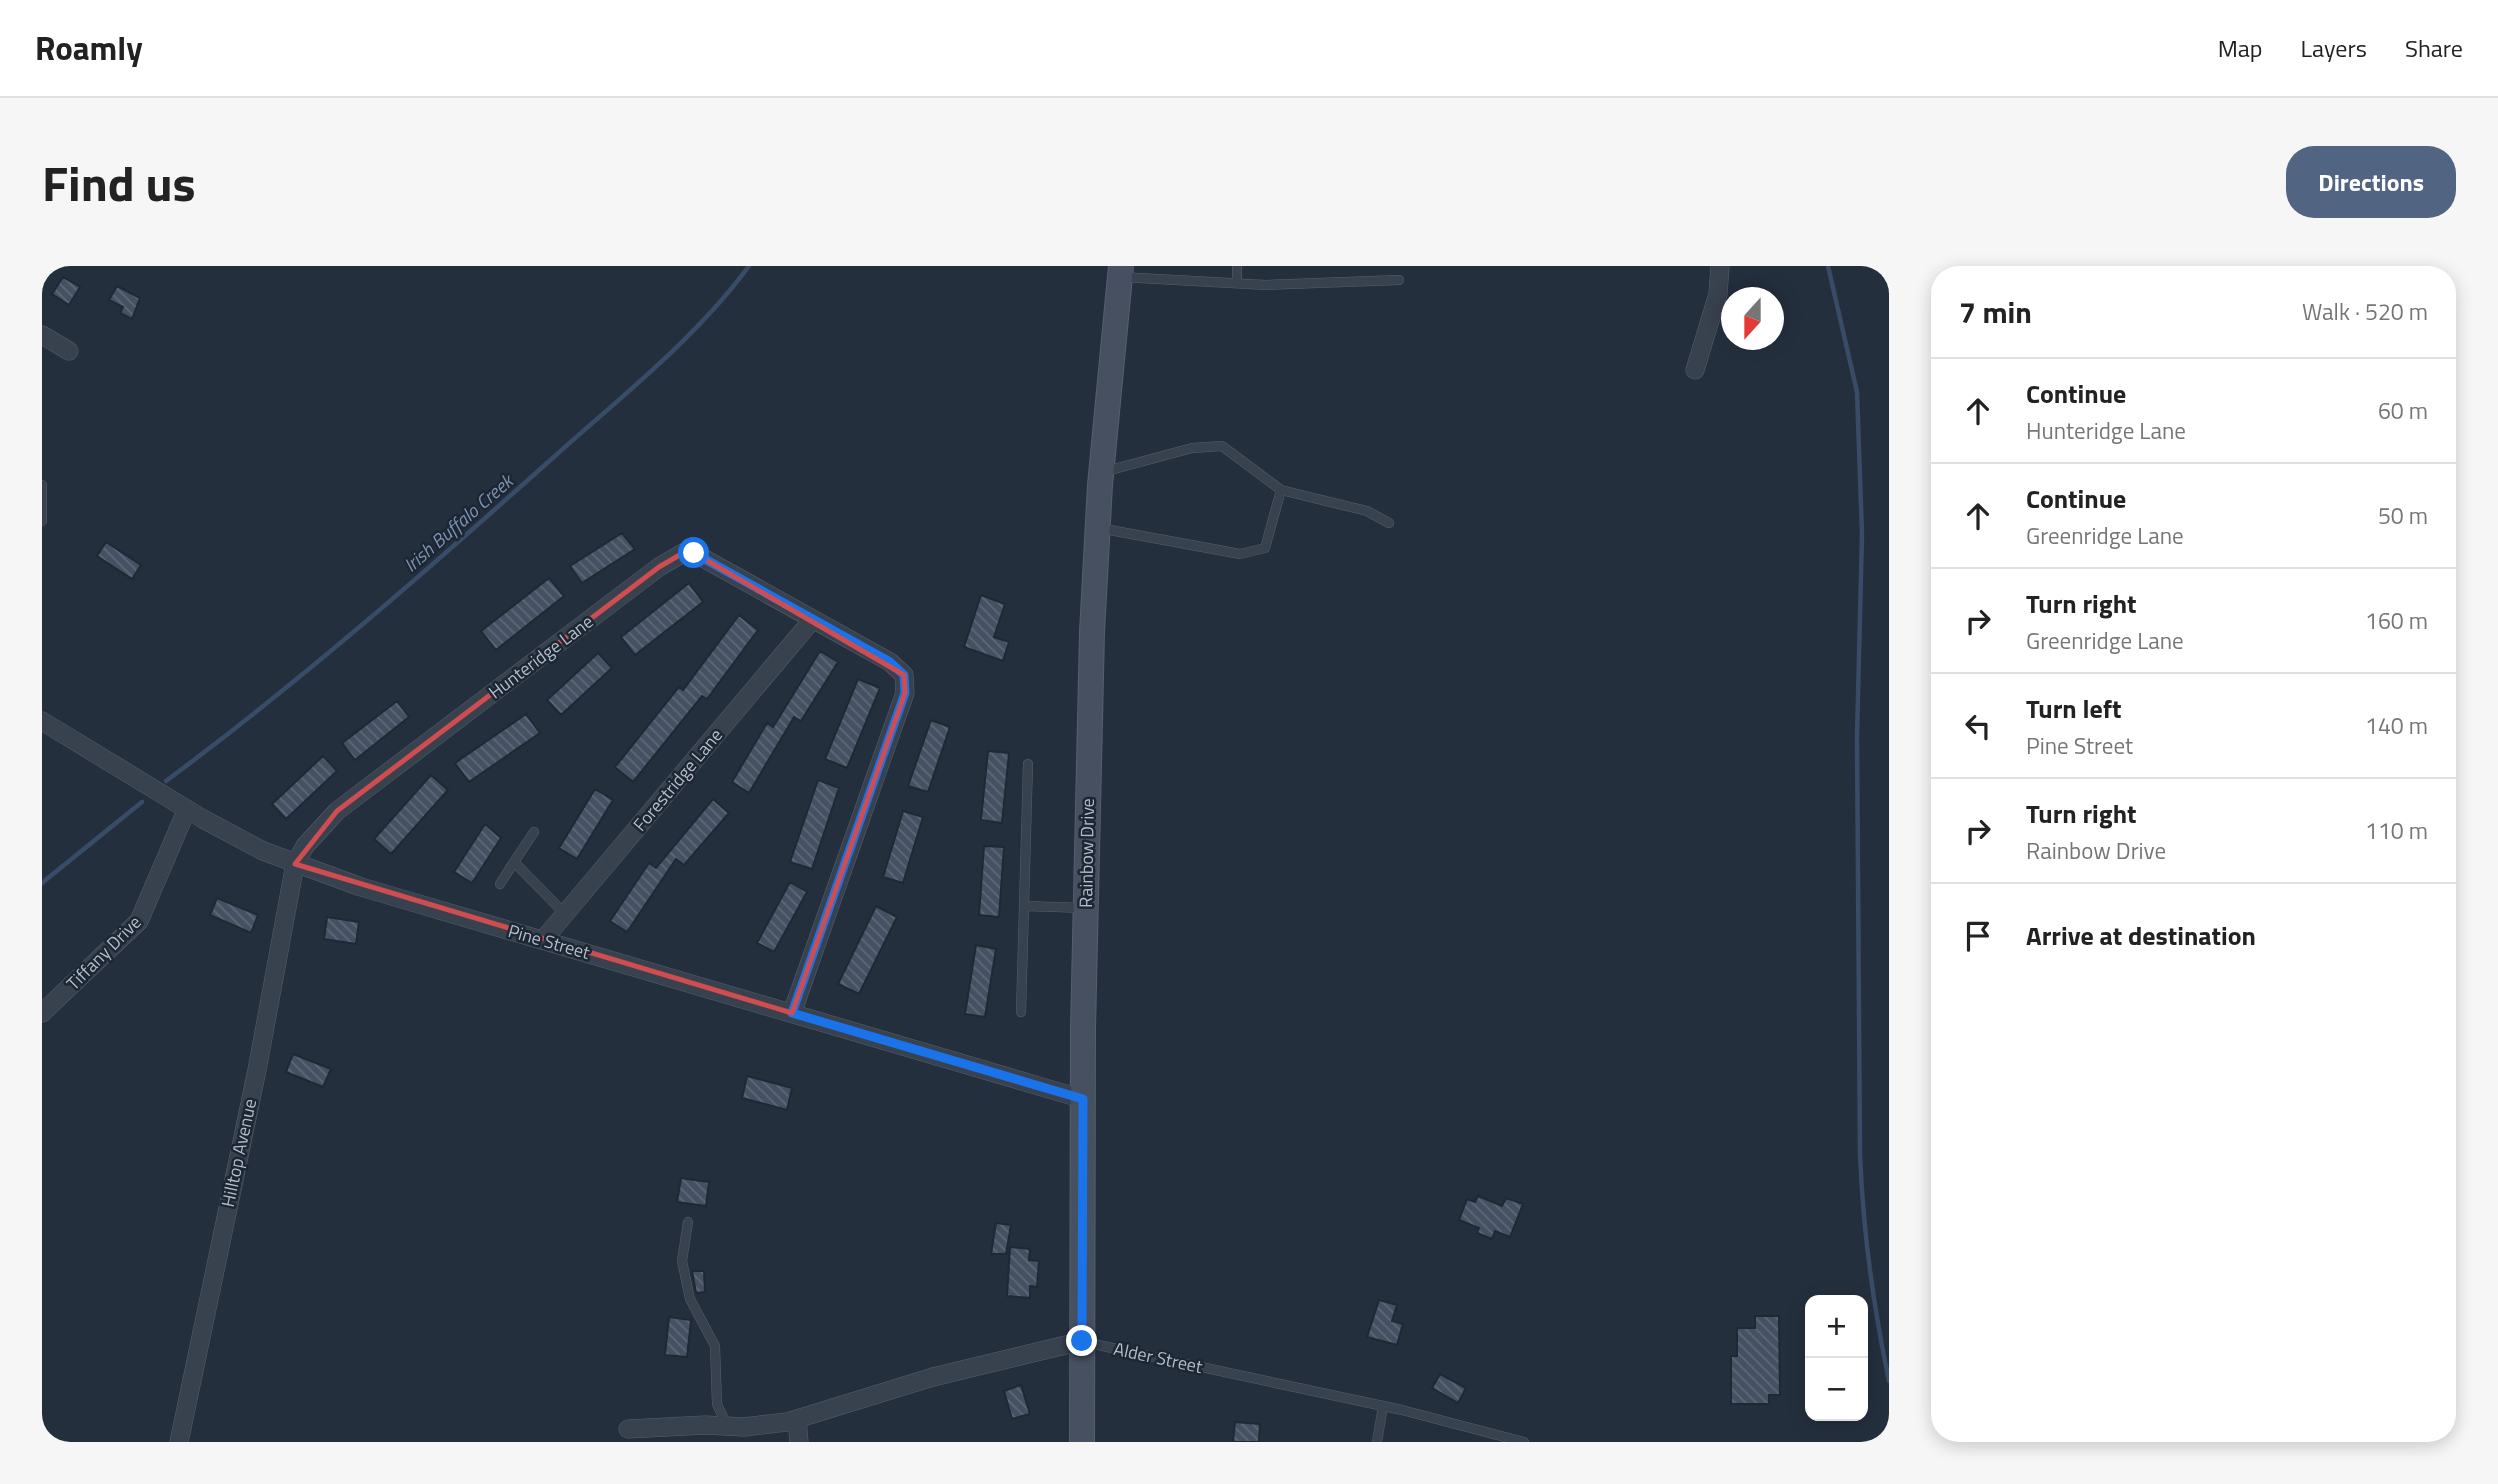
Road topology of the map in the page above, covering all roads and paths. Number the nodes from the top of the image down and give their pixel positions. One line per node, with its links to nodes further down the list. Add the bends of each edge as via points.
1 (1237, 266): 5 (lane)
2 (1720, 266): 8 (street, via 1718,294)
3 (1120, 272): 5 (lane); 9 (street, Rainbow Drive)
4 (1399, 280): 5 (lane, via 1266,285)
5 (1237, 281)
6 (42, 335): 7 (street)
7 (69, 351)
8 (1695, 370)
9 (1101, 472): 11 (lane, via 1192,448 1222,446); 14 (street, Rainbow Drive)
10 (42, 485): 12 (lane)
11 (1281, 490): 13 (lane, via 1367,511); 14 (lane, via 1265,548 1254,552 1240,554)
12 (42, 521)
13 (1389, 523)
14 (1097, 528): 24 (street, Rainbow Drive)
15 (813, 620): 21 (street, Hunteridge Lane, via 694,553 683,553 337,811 304,846); 25 (street, Forestridge Lane); 29 (street, via 890,662 904,675 905,693)
16 (42, 721): 18 (street, Pine Street)
17 (1028, 764): 23 (lane)
18 (187, 809): 21 (street, Pine Street); 28 (street, Tiffany Drive, via 139,921)
19 (534, 832): 20 (lane)
20 (514, 862): 22 (lane); 25 (lane)
21 (295, 864): 26 (street, Pine Street); 37 (street, Hilltop Avenue, via 257,1070)
22 (500, 884)
23 (1024, 906): 24 (lane); 27 (lane)
24 (1086, 908): 30 (street, Rainbow Drive)
25 (565, 914): 26 (street, Forestridge Lane)
26 (543, 940): 29 (street, Pine Street)
27 (1021, 1012)
28 (42, 1013)
29 (792, 1013): 30 (street, Pine Street)
30 (1083, 1099): 32 (street, Rainbow Drive)
31 (688, 1222): 35 (lane, via 682,1261 690,1299 715,1346 717,1404)
32 (1082, 1341): 33 (lane, Alder Street); 34 (street, Alder Street, via 933,1377); 39 (street, Rainbow Drive)
33 (1383, 1406): 40 (lane); 41 (lane, Alder Street)
34 (797, 1419): 35 (street, Alder Street); 38 (street)
35 (727, 1426): 36 (street, Alder Street)
36 (628, 1429)
37 (178, 1442)
38 (799, 1442)
39 (1082, 1442)
40 (1377, 1442)
41 (1524, 1442)

